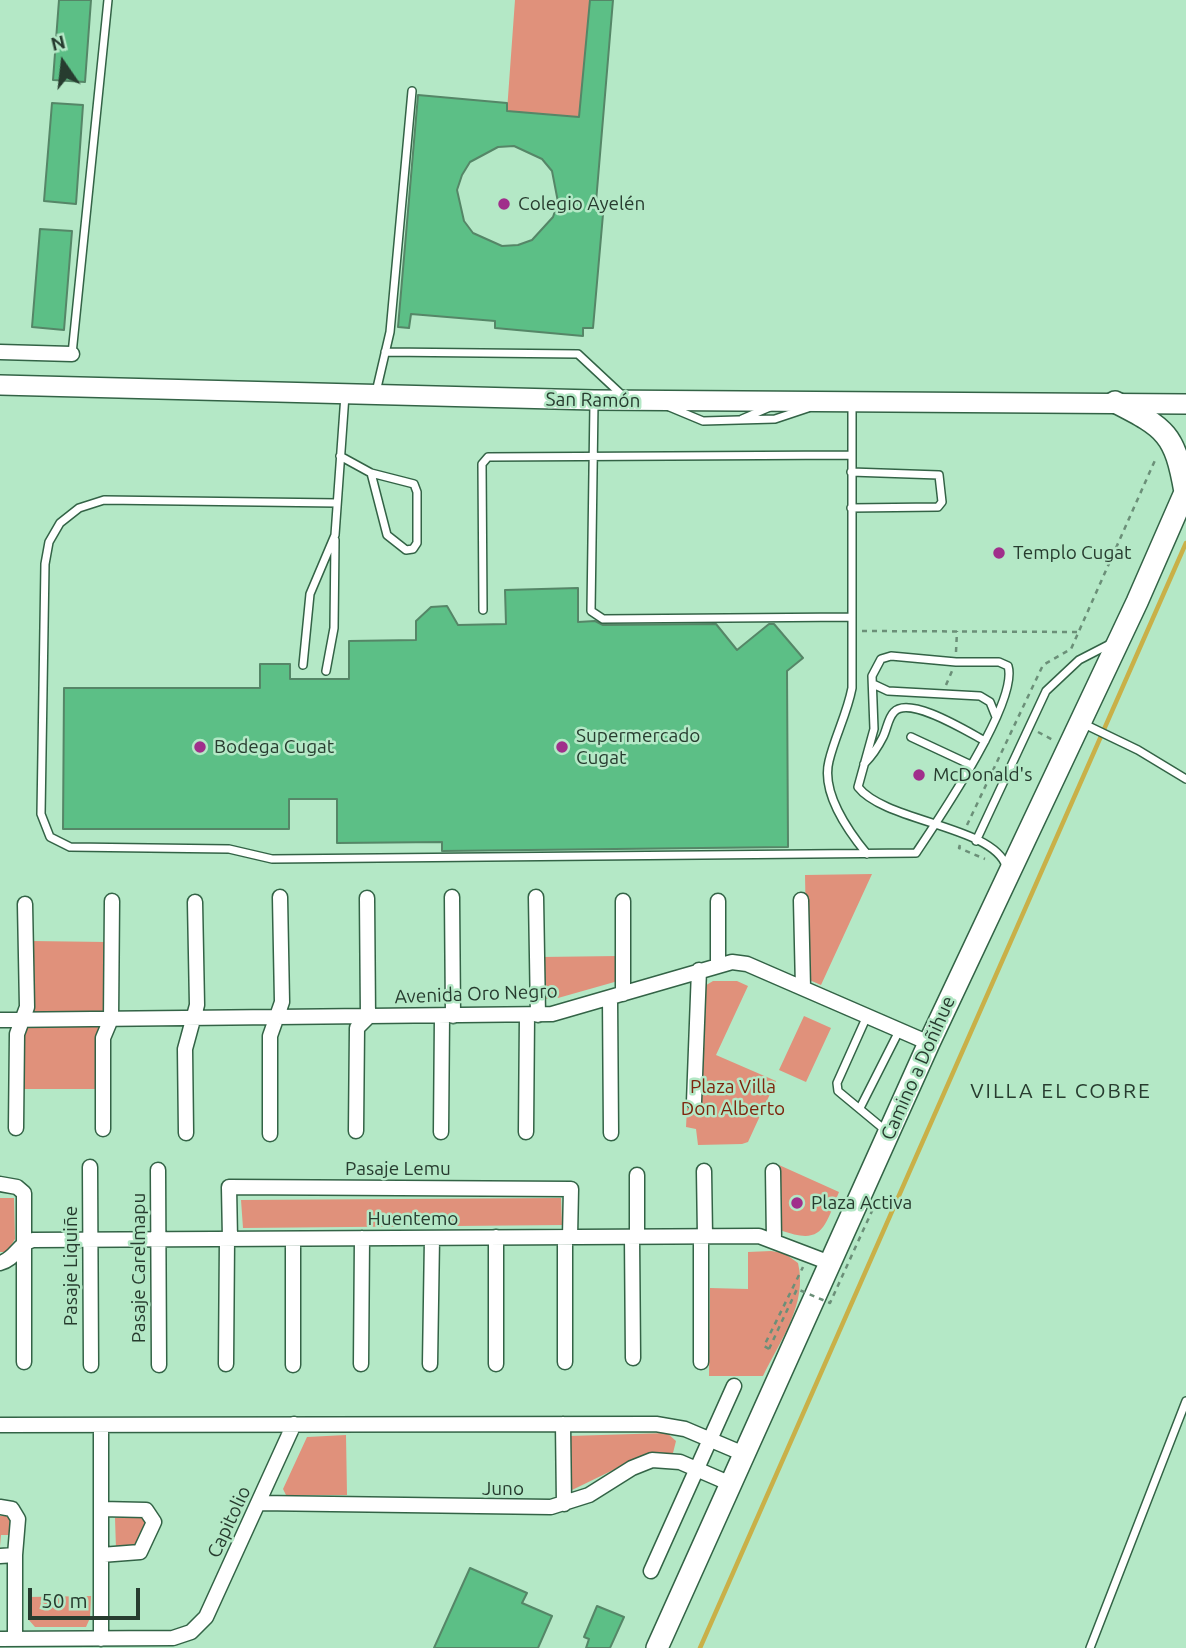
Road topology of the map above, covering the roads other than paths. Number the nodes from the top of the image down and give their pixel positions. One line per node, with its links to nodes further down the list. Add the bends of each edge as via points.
1 (108, 0): 5 (lane)
2 (412, 91): 4 (lane)
3 (0, 352): 5 (street)
4 (385, 352): 8 (lane); 10 (lane, via 578,354)
5 (72, 354)
6 (0, 385): 7 (street, San Ramón)
7 (345, 394): 8 (street, San Ramón); 20 (lane)
8 (376, 395): 9 (street, San Ramón)
9 (594, 400): 10 (street, San Ramón); 18 (lane)
10 (628, 401): 11 (street, San Ramón)
11 (654, 401): 12 (street, San Ramón); 17 (lane, via 703,421)
12 (784, 401): 13 (street, San Ramón); 17 (lane)
13 (828, 401): 14 (street, San Ramón); 17 (lane, via 775,419)
14 (852, 401): 15 (street, San Ramón); 19 (lane)
15 (1115, 402): 16 (street, San Ramón); 23 (main road, via 1167,435)
16 (1186, 404)
17 (738, 420)
18 (593, 455): 19 (lane); 27 (lane, via 484,459); 28 (lane, via 591,611 595,616 603,620)
19 (851, 455): 21 (lane)
20 (340, 456): 22 (lane); 24 (lane)
21 (851, 472): 25 (lane); 25 (lane, via 939,475 942,502 938,507)
22 (371, 473): 22 (lane, via 414,484 414,549 407,550 387,535)
23 (1186, 487): 29 (main road, Camino a Doñihue)
24 (337, 503): 26 (lane); 42 (lane, via 118,499 79,508 60,523 49,542 45,564 41,814 50,837 70,847 229,849 272,859)
25 (851, 508): 28 (lane)
26 (335, 535): 30 (lane, via 310,594); 31 (lane, via 334,628)
27 (483, 610)
28 (852, 617): 42 (lane, via 852,688 828,771 841,816)
29 (1120, 638): 34 (main road, Camino a Doñihue); 41 (lane, via 1079,660 1046,691)
30 (303, 665)
31 (326, 671)
32 (873, 684): 33 (lane, via 888,691 980,696 990,702); 33 (lane, via 874,668 886,656 999,662 1008,666 1010,681); 37 (lane, via 874,729)
33 (996, 717): 36 (lane)
34 (1080, 722): 39 (lane); 43 (main road, Camino a Doñihue)
35 (911, 737): 38 (lane)
36 (985, 741): 37 (lane, via 923,711 902,707 895,711); 38 (lane)
37 (863, 765): 40 (lane, via 858,787 866,797)
38 (971, 765): 40 (lane)
39 (1186, 779)
40 (936, 822): 41 (lane); 42 (lane, via 916,853)
41 (976, 841): 43 (lane, via 1000,853)
42 (867, 854)
43 (1008, 873): 68 (main road, Camino a Doñihue)
44 (279, 897): 63 (street, via 282,1002)
45 (452, 897): 59 (street)
46 (536, 897): 58 (street)
47 (367, 898): 61 (street)
48 (112, 901): 64 (street)
49 (623, 901): 57 (street)
50 (718, 901): 54 (street)
51 (801, 901): 56 (street)
52 (195, 902): 62 (street)
53 (26, 904): 66 (street, via 27,1007)
54 (718, 964): 55 (street, Avenida Oro Negro); 56 (street, Avenida Oro Negro, via 747,964)
55 (699, 970): 57 (street, Avenida Oro Negro); 69 (street)
56 (803, 988): 60 (street, Avenida Oro Negro)
57 (616, 996): 58 (street, Avenida Oro Negro); 77 (street)
58 (533, 1015): 59 (street, Avenida Oro Negro); 75 (street)
59 (447, 1016): 61 (street, Avenida Oro Negro); 74 (street)
60 (867, 1016): 67 (street, Avenida Oro Negro); 70 (lane, via 837,1083 838,1091)
61 (368, 1017): 63 (street, Avenida Oro Negro); 73 (street, via 358,1028)
62 (195, 1018): 63 (street, Avenida Oro Negro); 64 (street, Avenida Oro Negro); 76 (street, via 185,1049)
63 (277, 1018): 79 (street, via 270,1036)
64 (111, 1019): 66 (street, Avenida Oro Negro); 72 (street, via 103,1038)
65 (0, 1020): 66 (street, Avenida Oro Negro)
66 (22, 1020): 71 (street, via 17,1034)
67 (899, 1031): 68 (street, Avenida Oro Negro); 70 (lane)
68 (929, 1043): 78 (main road, Camino a Doñihue)
69 (694, 1102)
70 (860, 1108): 78 (lane)
71 (16, 1128)
72 (103, 1129)
73 (356, 1131)
74 (440, 1132)
75 (526, 1132)
76 (186, 1133)
77 (611, 1133)
78 (889, 1133): 99 (main road, Camino a Doñihue)
79 (270, 1134)
80 (90, 1167): 95 (street, Pasaje Liquiñe)
81 (158, 1170): 93 (street, Pasaje Carelmapu)
82 (704, 1171): 86 (street)
83 (773, 1171): 96 (street)
84 (636, 1174): 89 (street)
85 (0, 1184): 97 (street, via 17,1187 24,1194)
86 (703, 1236): 89 (street, Huentemo); 96 (street, Huentemo); 103 (street)
87 (496, 1237): 88 (street, Huentemo); 92 (street, Huentemo); 108 (street)
88 (568, 1237): 89 (street, Huentemo); 94 (street, Pasaje Lemu, via 571,1189 229,1187); 102 (street, Pasaje Lemu)
89 (635, 1237): 100 (street)
90 (293, 1238): 91 (street, Huentemo); 94 (street, Huentemo); 105 (street)
91 (362, 1238): 92 (street, Huentemo); 106 (street)
92 (432, 1238): 107 (street)
93 (158, 1239): 94 (street, Huentemo); 95 (street, Huentemo); 110 (street, Pasaje Carelmapu)
94 (228, 1239): 104 (street)
95 (90, 1240): 97 (street, Huentemo); 109 (street, Pasaje Liquiñe)
96 (774, 1240): 99 (street, Huentemo)
97 (25, 1242): 98 (street, via 12,1259); 101 (street)
98 (0, 1263)
99 (830, 1263): 118 (main road, Camino a Doñihue)
100 (633, 1358)
101 (24, 1362)
102 (565, 1362)
103 (701, 1362)
104 (226, 1364)
105 (293, 1364)
106 (361, 1364)
107 (430, 1364)
108 (496, 1364)
109 (91, 1365)
110 (159, 1365)
111 (734, 1386): 117 (street)
112 (1186, 1401): 131 (lane)
113 (294, 1424): 114 (street); 116 (street); 121 (street, Capitolio)
114 (563, 1424): 117 (street, via 673,1425); 122 (street)
115 (0, 1425): 116 (street)
116 (101, 1425): 124 (street)
117 (711, 1438): 118 (street); 119 (street)
118 (744, 1454): 120 (main road, Camino a Doñihue)
119 (697, 1469): 120 (street, Juno); 122 (street, Juno, via 671,1460 652,1460 589,1496); 127 (street)
120 (732, 1484): 130 (main road, Camino a Doñihue)
121 (259, 1503): 122 (street, Juno, via 526,1509); 129 (street, Capitolio, via 206,1617 191,1632 173,1638)
122 (564, 1504)
123 (0, 1507): 126 (street, via 18,1515 18,1542)
124 (101, 1509): 125 (street); 125 (street, via 146,1510 154,1522 140,1552)
125 (101, 1555): 129 (street)
126 (7, 1556): 128 (street)
127 (651, 1571)
128 (7, 1639): 129 (street)
129 (101, 1639)
130 (657, 1648)
131 (1090, 1648)

